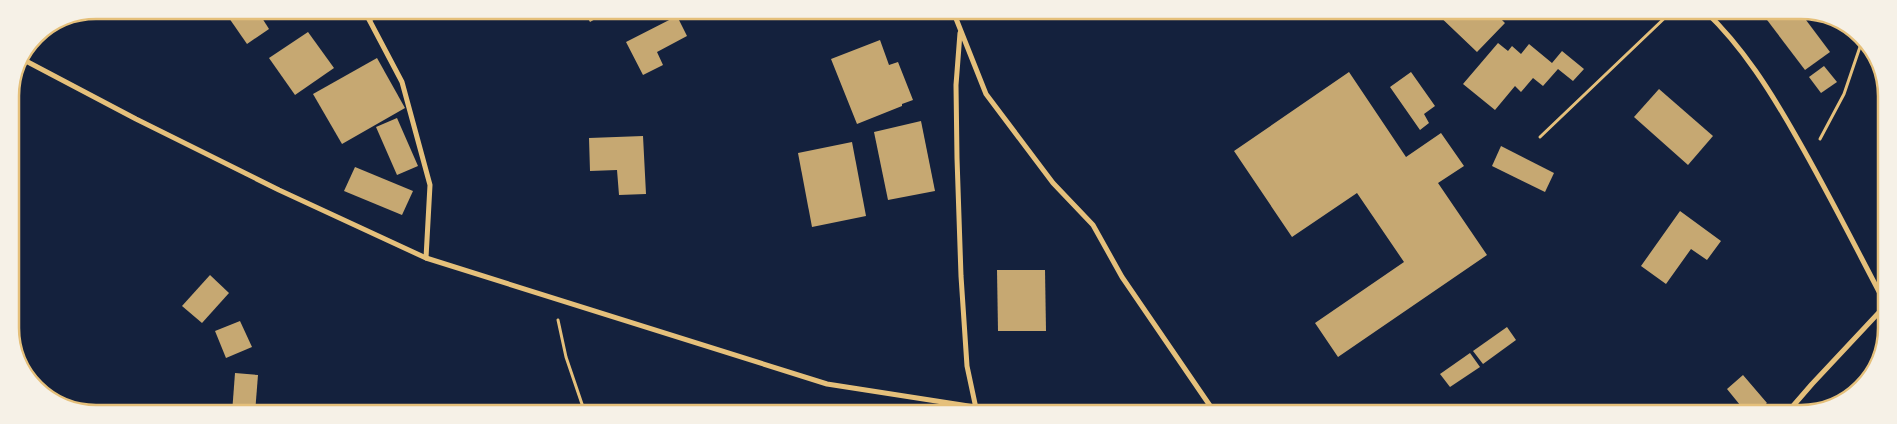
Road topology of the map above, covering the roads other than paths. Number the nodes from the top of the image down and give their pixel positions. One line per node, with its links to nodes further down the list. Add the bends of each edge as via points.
1 (370, 19): 6 (street, via 402,82 430,185)
2 (957, 19): 4 (street)
3 (1713, 19): 7 (street, via 1742,51 1781,110)
4 (961, 29): 10 (street, via 956,85 960,246 968,366); 11 (street, via 986,94 1052,183 1093,225 1122,277)
5 (27, 62): 6 (street, via 279,190)
6 (426, 258): 9 (street, via 827,384)
7 (1878, 291)
8 (1878, 313): 12 (street)
9 (947, 405)
10 (975, 405)
11 (1210, 405)
12 (1794, 405)

